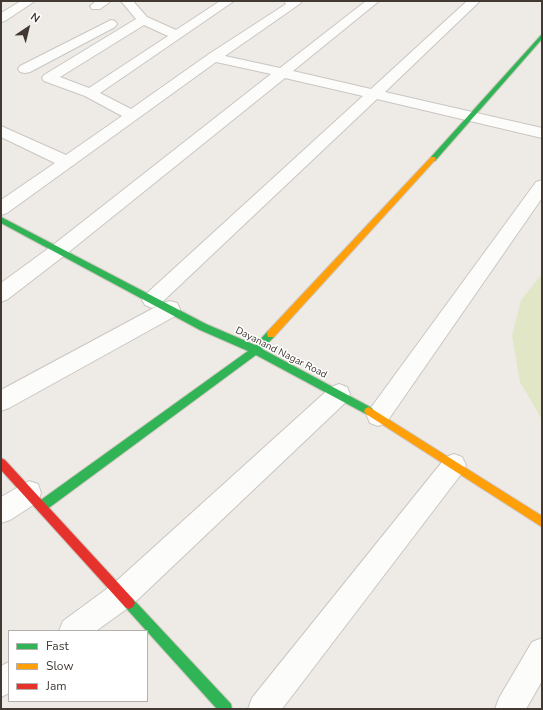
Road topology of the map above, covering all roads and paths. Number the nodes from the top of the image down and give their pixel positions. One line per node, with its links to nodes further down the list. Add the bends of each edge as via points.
1 (29, 1): 7 (street)
2 (127, 1): 8 (street)
3 (228, 1): 10 (street)
4 (373, 1): 13 (street)
5 (474, 1): 16 (street)
6 (294, 2): 12 (street)
7 (1, 18)
8 (143, 20): 10 (street); 14 (street)
9 (112, 24): 14 (street, via 21,67)
10 (177, 35): 15 (street)
11 (542, 36): 18 (street)
12 (214, 57): 13 (street); 17 (street)
13 (282, 73): 16 (street); 25 (street)
14 (49, 78): 15 (street)
15 (90, 93): 17 (street)
16 (373, 94): 18 (street); 27 (street)
17 (132, 115): 21 (street)
18 (471, 117): 20 (street); 28 (street)
19 (1, 131): 21 (street)
20 (542, 133)
21 (67, 162): 23 (street)
22 (540, 192): 31 (street)
23 (1, 209)
24 (1, 220): 25 (street, Dayanand Nagar Road)
25 (59, 250): 26 (street); 27 (street, Dayanand Nagar Road)
26 (1, 294)
27 (161, 304): 28 (street, Dayanand Nagar Road, via 203,327); 30 (street)
28 (256, 350): 29 (street, Dayanand Nagar Road); 34 (street)
29 (339, 394): 31 (street, Dayanand Nagar Road); 37 (street)
30 (1, 401)
31 (378, 416): 33 (street, Dayanand Nagar Road)
32 (1, 463): 34 (street)
33 (454, 465): 36 (street, Dayanand Nagar Road); 41 (street)
34 (36, 499): 35 (street); 37 (street)
35 (1, 511)
36 (542, 522)
37 (122, 595): 38 (street); 40 (street)
38 (73, 630)
39 (542, 652): 42 (street)
40 (226, 709)
41 (262, 709)
42 (510, 709)

